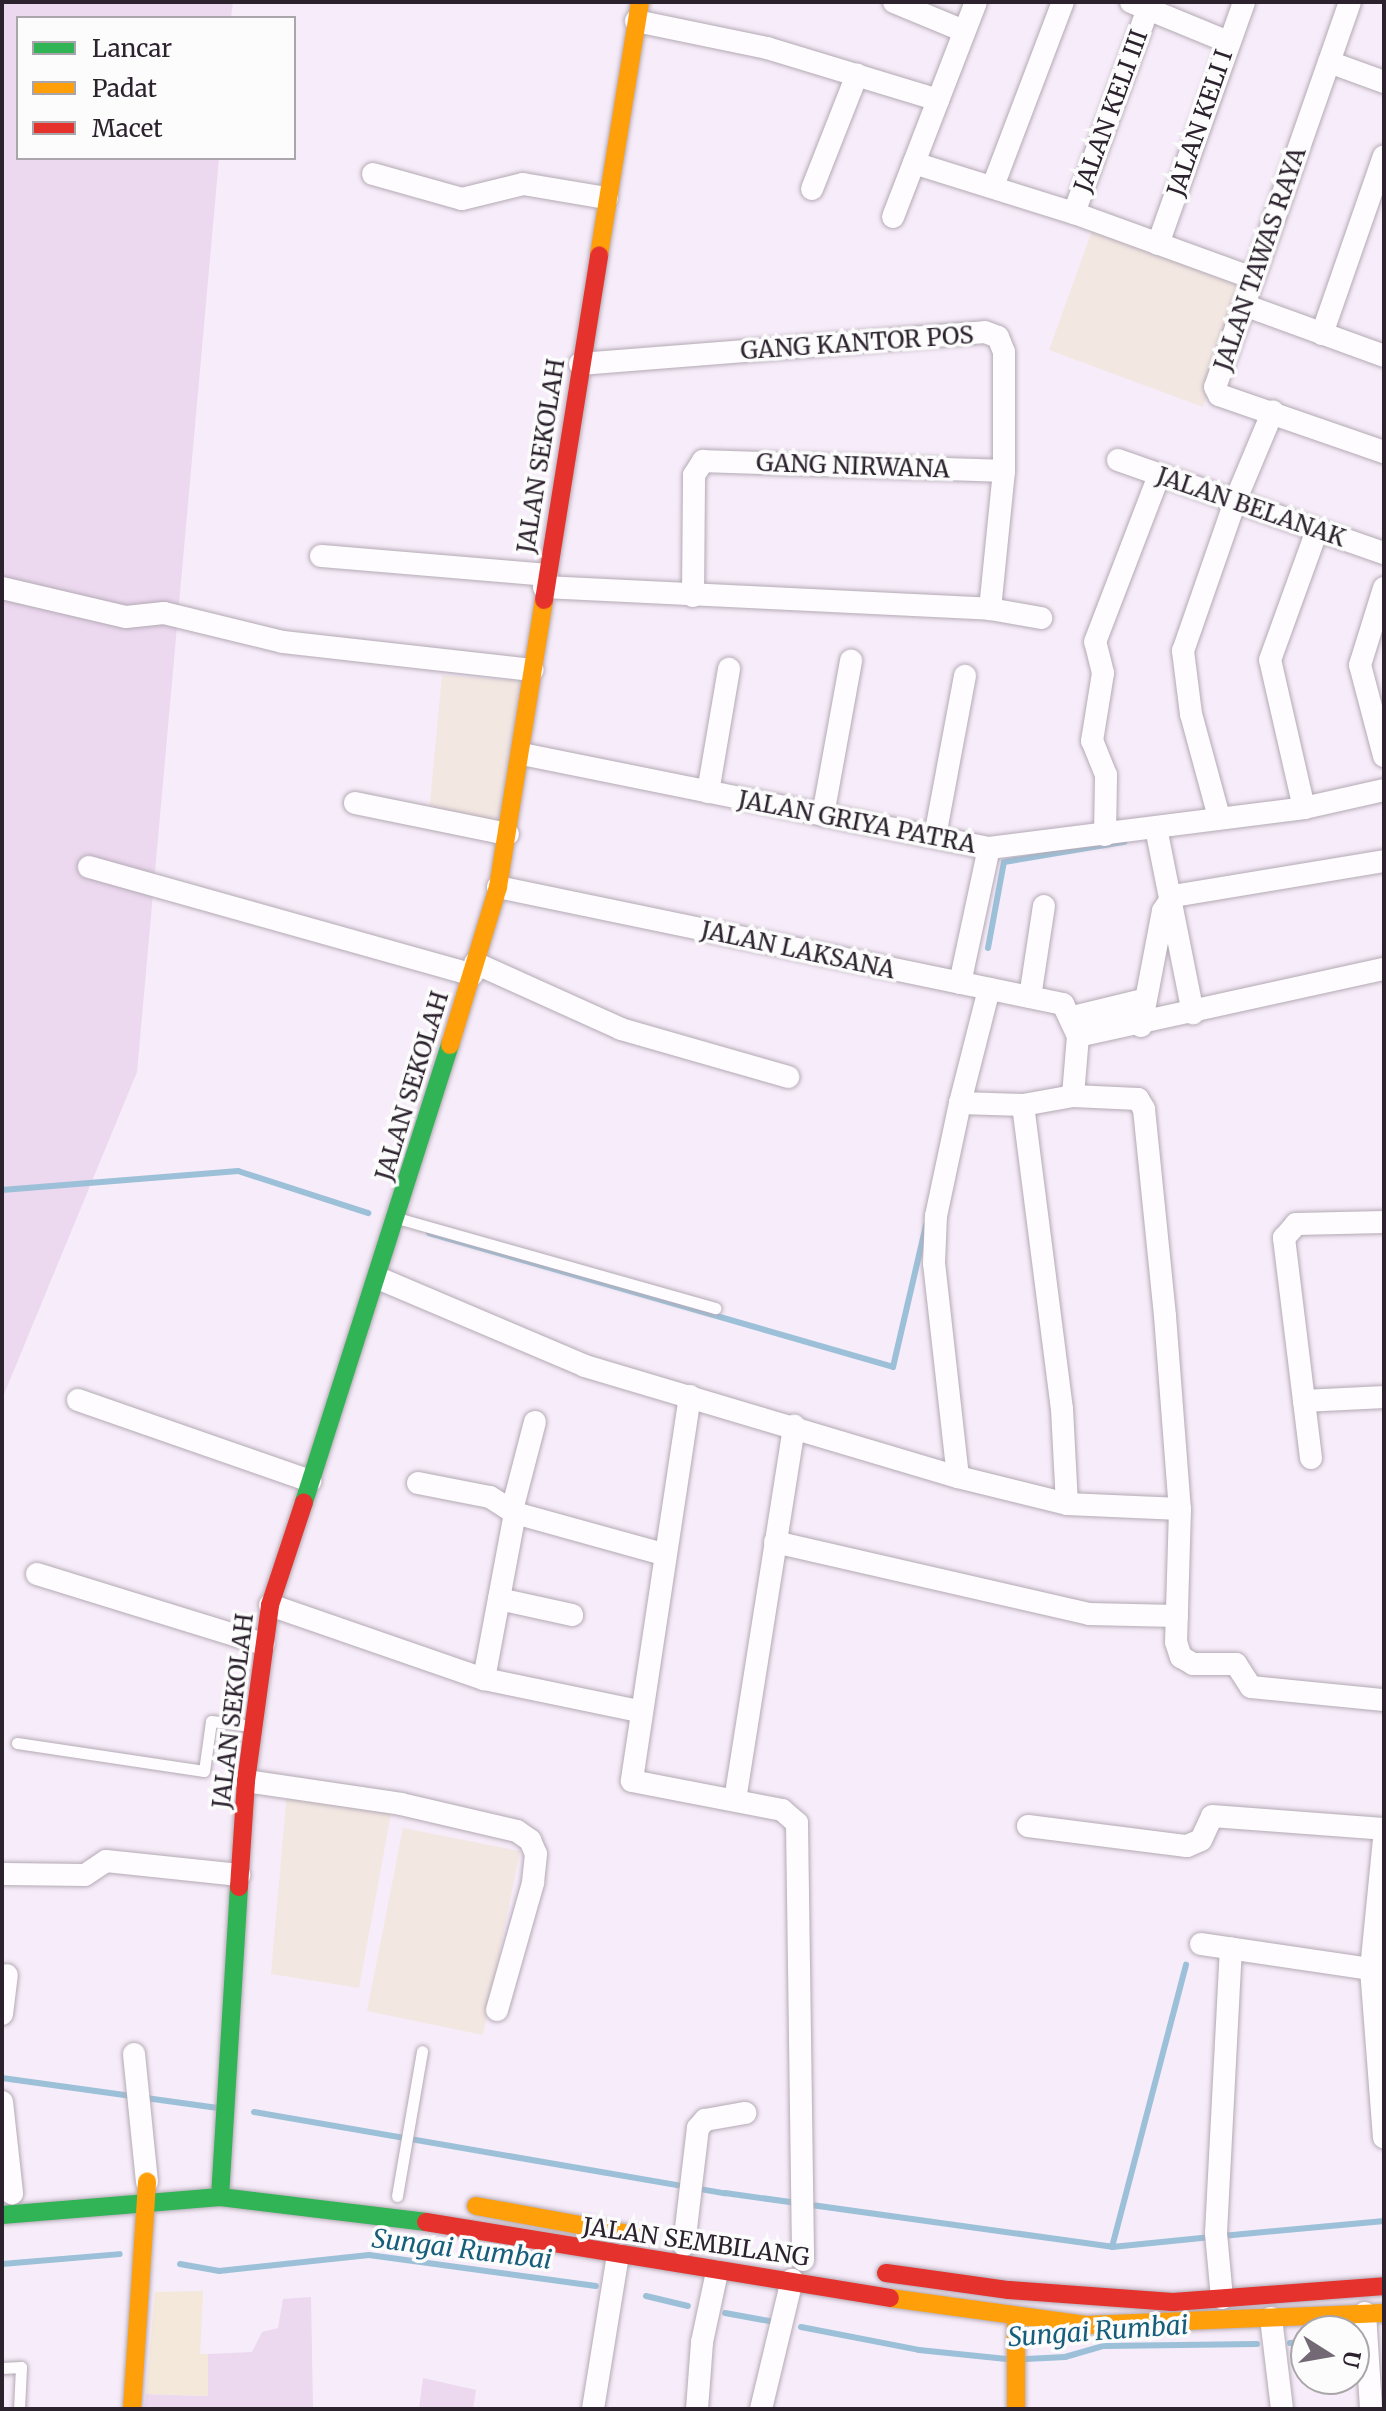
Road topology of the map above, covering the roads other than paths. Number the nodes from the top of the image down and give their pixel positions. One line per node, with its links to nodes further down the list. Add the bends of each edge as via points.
1 (894, 2): 8 (street)
2 (976, 2): 8 (street)
3 (1063, 2): 17 (street)
4 (1244, 2): 9 (street, JALAN KELI I)
5 (1350, 2): 10 (street, JALAN TAWAS RAYA)
6 (1139, 6): 9 (street); 20 (street, JALAN KELI III)
7 (638, 12): 11 (street); 19 (street, JALAN SEKOLAH)
8 (964, 31): 13 (street)
9 (1228, 42): 22 (street, JALAN KELI I)
10 (1329, 62): 12 (street); 23 (street, JALAN TAWAS RAYA)
11 (857, 75): 13 (street); 18 (street)
12 (1384, 82)
13 (938, 100): 15 (street)
14 (1384, 156): 25 (street)
15 (914, 163): 17 (street); 21 (street)
16 (373, 174): 19 (street, via 462,199 523,184)
17 (993, 186): 20 (street)
18 (812, 189)
19 (607, 198): 27 (street, JALAN SEKOLAH)
20 (1074, 213): 22 (street)
21 (893, 217)
22 (1158, 244): 23 (street)
23 (1253, 278): 24 (street, JALAN TAWAS RAYA)
24 (1244, 305): 25 (street); 28 (street, JALAN TAWAS RAYA, via 1216,391)
25 (1322, 334): 26 (street)
26 (1384, 356)
27 (580, 364): 31 (street, GANG KANTOR POS, via 985,332 998,337 1004,352); 37 (street, JALAN SEKOLAH)
28 (1273, 411): 29 (street, JALAN TAWAS RAYA); 33 (street)
29 (1384, 452)
30 (1118, 460): 32 (street, JALAN BELANAK)
31 (1004, 471): 40 (street, GANG NIRWANA, via 703,461 694,475); 41 (street)
32 (1159, 475): 33 (street, JALAN BELANAK); 56 (street, via 1095,642 1103,673 1092,741 1106,775)
33 (1236, 499): 34 (street, JALAN BELANAK); 54 (street, via 1183,651 1191,714)
34 (1317, 530): 35 (street, JALAN BELANAK); 52 (street, via 1270,660)
35 (1384, 553)
36 (321, 556): 37 (street)
37 (545, 581): 40 (street); 45 (street, JALAN SEKOLAH)
38 (2, 588): 45 (street, via 126,617 164,613 283,642)
39 (1384, 588): 48 (street, via 1360,665)
40 (693, 596): 41 (street)
41 (990, 609): 42 (street)
42 (1041, 618)
43 (851, 661): 53 (street)
44 (729, 669): 50 (street)
45 (532, 670): 47 (street, JALAN SEKOLAH)
46 (965, 676): 58 (street)
47 (522, 754): 50 (street, JALAN GRIYA PATRA); 55 (street, JALAN SEKOLAH)
48 (1384, 756)
49 (1384, 790): 52 (street, JALAN GRIYA PATRA)
50 (708, 792): 53 (street, JALAN GRIYA PATRA)
51 (355, 803): 55 (street)
52 (1304, 808): 54 (street, JALAN GRIYA PATRA)
53 (823, 815): 58 (street, JALAN GRIYA PATRA)
54 (1219, 817): 57 (street, JALAN GRIYA PATRA)
55 (508, 834): 62 (street, JALAN SEKOLAH)
56 (1105, 835): 57 (street, JALAN GRIYA PATRA); 59 (street, JALAN GRIYA PATRA)
57 (1157, 835): 63 (street)
58 (935, 836): 59 (street, JALAN GRIYA PATRA)
59 (989, 848): 67 (street)
60 (1384, 861): 63 (street)
61 (89, 867): 65 (street)
62 (498, 887): 65 (street, JALAN SEKOLAH); 67 (street, JALAN LAKSANA)
63 (1173, 896): 70 (street, via 1163,911); 71 (street)
64 (1044, 906): 69 (street)
65 (474, 969): 74 (street, via 621,1029); 78 (street, JALAN SEKOLAH)
66 (1384, 969): 71 (street)
67 (960, 983): 68 (street, JALAN LAKSANA)
68 (989, 989): 69 (street, JALAN LAKSANA); 76 (street)
69 (1030, 997): 72 (street, JALAN LAKSANA, via 1063,1004)
70 (1143, 1000): 72 (street); 73 (street)
71 (1193, 1013): 73 (street)
72 (1076, 1026): 73 (street); 75 (street)
73 (1141, 1026)
74 (788, 1077)
75 (1073, 1096): 77 (street); 93 (street, via 1125,1095 1138,1099 1144,1109)
76 (960, 1103): 77 (street); 89 (street, via 936,1216 934,1263)
77 (1023, 1105): 92 (street, via 1062,1409)
78 (396, 1220): 80 (street, JALAN SEKOLAH); 81 (lane)
79 (1384, 1222): 85 (street, via 1296,1224 1284,1238)
80 (378, 1278): 82 (street, via 585,1366); 90 (street, JALAN SEKOLAH)
81 (716, 1308)
82 (690, 1396): 87 (street); 96 (street)
83 (1384, 1397): 85 (street)
84 (78, 1400): 90 (street)
85 (1304, 1401): 88 (street)
86 (535, 1422): 94 (street)
87 (794, 1426): 89 (street); 95 (street)
88 (1311, 1458)
89 (958, 1477): 92 (street)
90 (310, 1481): 99 (street, JALAN SEKOLAH)
91 (418, 1483): 94 (street, via 490,1497)
92 (1067, 1504): 93 (street)
93 (1180, 1509): 101 (street)
94 (514, 1511): 96 (street); 98 (street)
95 (775, 1542): 101 (street, via 1089,1614); 109 (street)
96 (663, 1554): 105 (street)
97 (37, 1574): 102 (street)
98 (499, 1599): 100 (street); 103 (street)
99 (270, 1605): 102 (street, JALAN SEKOLAH); 103 (street)
100 (572, 1615)
101 (1177, 1616): 104 (street, via 1176,1642 1186,1663 1236,1664 1251,1687)
102 (263, 1644): 106 (street, JALAN SEKOLAH)
103 (484, 1679): 105 (street)
104 (1384, 1700)
105 (639, 1711): 109 (street, via 632,1781)
106 (253, 1726): 107 (lane, via 211,1721 204,1771); 108 (street, JALAN SEKOLAH)
107 (17, 1743)
108 (246, 1781): 114 (street, JALAN SEKOLAH); 119 (street, via 401,1804 517,1831 530,1840 536,1854 533,1883)
109 (735, 1800): 136 (street, via 782,1810 797,1823 806,2208)
110 (1028, 1826): 111 (street, via 1187,1846 1201,1840 1212,1816)
111 (1384, 1829)
112 (1384, 1839): 117 (street)
113 (5, 1874): 114 (street, via 85,1875 106,1861)
114 (239, 1875): 126 (street, JALAN SEKOLAH, via 222,2104)
115 (1201, 1944): 116 (street)
116 (1231, 1948): 117 (street); 141 (street, via 1218,2242)
117 (1378, 1970): 125 (street)
118 (7, 1975): 120 (street)
119 (497, 2010)
120 (2, 2014)
121 (422, 2051): 129 (lane)
122 (134, 2054): 127 (street)
123 (2, 2102): 128 (street)
124 (745, 2113): 133 (street, via 705,2120 698,2128)
125 (1384, 2137)
126 (229, 2177): 127 (street, JALAN SEMBILANG); 130 (street, JALAN SEKOLAH)
127 (140, 2188): 130 (street, JALAN SEMBILANG); 132 (street, JALAN SEMBILANG); 147 (street)
128 (14, 2193)
129 (397, 2196)
130 (220, 2197): 135 (street, JALAN SEMBILANG, via 476,2229)
131 (452, 2203): 133 (street, JALAN SEMBILANG)
132 (2, 2215)
133 (684, 2245): 134 (street, JALAN SEMBILANG)
134 (712, 2248)
135 (618, 2255): 138 (street, JALAN SEMBILANG); 148 (street)
136 (802, 2260)
137 (866, 2270): 141 (street, via 1009,2290 1173,2302)
138 (717, 2272): 139 (street, JALAN SEMBILANG); 149 (street, via 702,2342)
139 (792, 2280): 144 (street, JALAN SEMBILANG); 150 (street)
140 (1384, 2286): 141 (street)
141 (1222, 2298)
142 (1374, 2313): 143 (street, JALAN SEMBILANG); 153 (street)
143 (1271, 2318): 144 (street, JALAN SEMBILANG, via 1086,2325); 152 (street)
144 (1016, 2319): 151 (street)
145 (2, 2368): 146 (lane, via 21,2367)
146 (19, 2409)
147 (132, 2409)
148 (593, 2409)
149 (697, 2409)
150 (761, 2409)
151 (1016, 2409)
152 (1282, 2409)
153 (1371, 2409)

